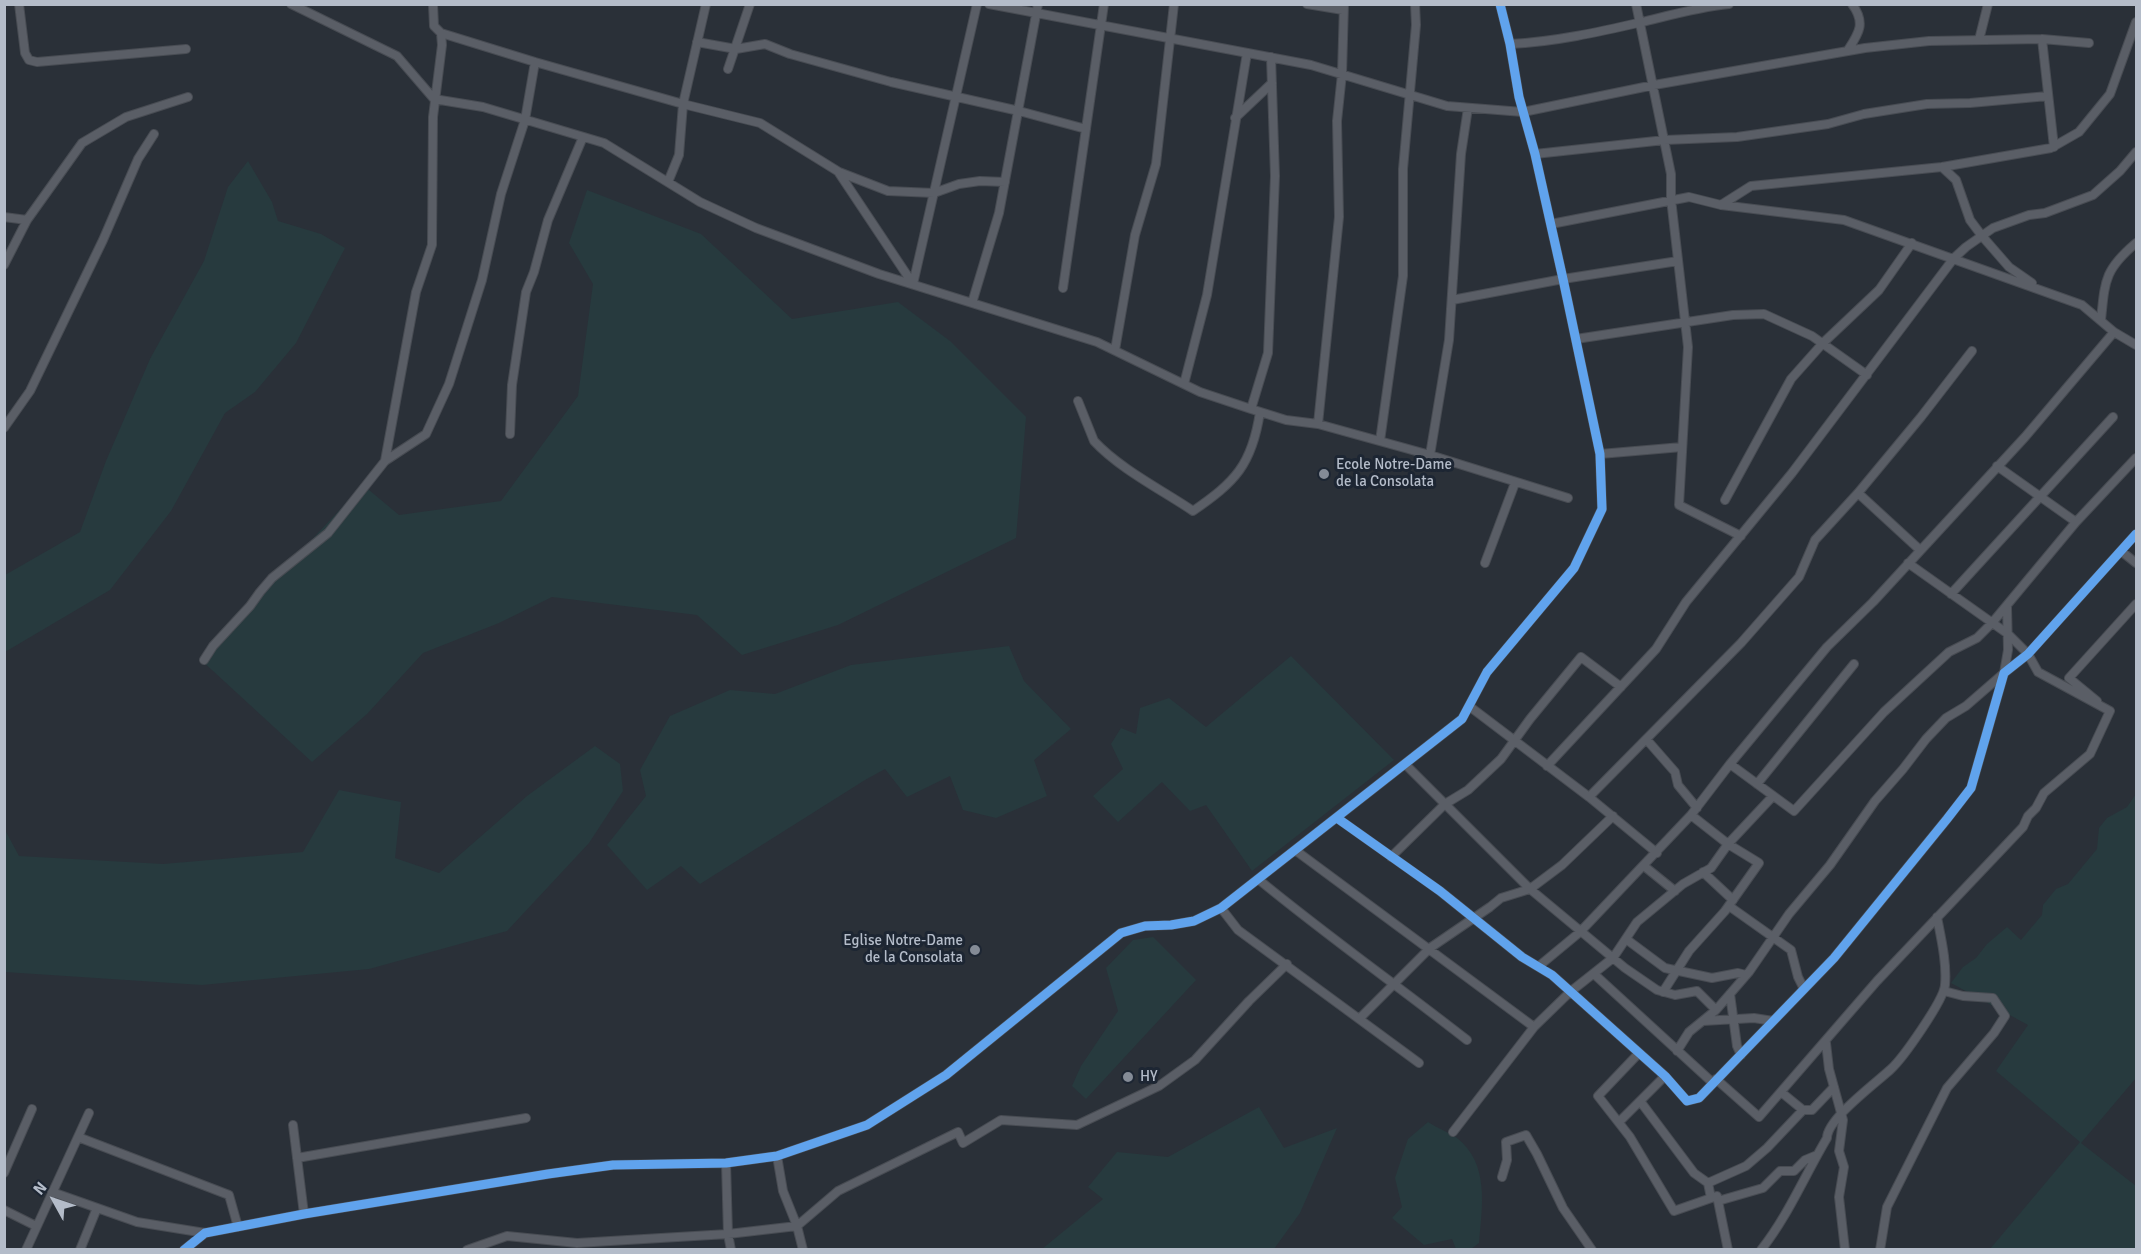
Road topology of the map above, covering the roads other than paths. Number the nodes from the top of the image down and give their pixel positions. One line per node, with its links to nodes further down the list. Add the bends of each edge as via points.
1 (19, 4): 31 (street, via 29,60)
2 (291, 4): 45 (street, via 397,56)
3 (433, 4): 24 (street, via 434,26)
4 (706, 4): 28 (street)
5 (750, 4): 32 (street)
6 (977, 4): 44 (street)
7 (989, 4): 20 (street)
8 (1038, 4): 20 (street)
9 (1104, 4): 23 (street)
10 (1174, 4): 25 (street)
11 (1307, 4): 19 (street)
12 (1415, 4): 41 (street)
13 (1500, 4): 30 (street)
14 (1636, 4): 22 (street)
15 (1729, 4): 18 (street)
16 (1852, 4): 33 (street, via 1861,24)
17 (1988, 4): 27 (street)
18 (1700, 6): 22 (street)
19 (1343, 7): 38 (street)
20 (1037, 14): 23 (street); 48 (street)
21 (2136, 22): 56 (street, via 2110,94 2079,132)
22 (1640, 23): 30 (street); 40 (street)
23 (1101, 26): 25 (street); 52 (street)
24 (441, 33): 36 (street); 45 (street)
25 (1168, 38): 34 (street); 87 (street, via 1156,164 1135,235)
26 (2042, 39): 27 (street); 29 (street); 42 (street)
27 (1980, 40): 33 (street)
28 (697, 42): 32 (street); 46 (street)
29 (2089, 43)
30 (1510, 44): 49 (street)
31 (186, 49)
32 (735, 49): 37 (street); 44 (street, via 765,44 891,82)
33 (1848, 50): 40 (street)
34 (1247, 53): 35 (street); 50 (street)
35 (1271, 57): 38 (street); 39 (street)
36 (535, 62): 46 (street); 51 (street)
37 (728, 69)
38 (1342, 74): 41 (street); 94 (street, via 1337,121 1339,217)
39 (1272, 83): 50 (street); 92 (street, via 1275,177 1268,353)
40 (1654, 85): 49 (street); 55 (street)
41 (1408, 94): 47 (street); 97 (street, via 1403,276)
42 (2048, 96): 55 (street, via 1928,104 1737,137); 56 (street)
43 (189, 97): 67 (street, via 126,117 82,143)
44 (957, 97): 48 (street); 63 (street)
45 (434, 99): 51 (street, via 483,107); 102 (street, via 432,245 416,292)
46 (683, 104): 60 (street, via 760,123); 61 (street, via 679,155)
47 (1468, 108): 49 (street); 79 (street, via 1461,154)
48 (1019, 111): 52 (street); 62 (street)
49 (1523, 112): 58 (street)
50 (1235, 117): 90 (street, via 1207,295)
51 (525, 120): 54 (street); 102 (street, via 501,194 483,280 449,384 426,434)
52 (1086, 129): 77 (street)
53 (154, 134): 95 (street, via 138,159 30,391)
54 (583, 137): 61 (street, via 604,143); 96 (street, via 548,220 526,292 513,374)
55 (1665, 140): 58 (street); 64 (street)
56 (2054, 147): 59 (street)
57 (2136, 152): 69 (street, via 2093,195 1993,228)
58 (1535, 154): 68 (street)
59 (1942, 167): 65 (street, via 1751,186); 69 (street, via 1956,180 1970,220)
60 (838, 172): 63 (street, via 888,191); 76 (street)
61 (668, 182): 76 (street, via 756,228)
62 (1005, 182): 63 (street, via 959,183); 80 (street)
63 (934, 193): 76 (street)
64 (1671, 199): 65 (street, via 1689,197); 68 (street); 73 (street)
65 (1721, 205): 70 (street, via 1844,220)
66 (4, 218): 67 (street)
67 (27, 220): 74 (street)
68 (1551, 224): 75 (street)
69 (1982, 236): 72 (street); 78 (street, via 2009,267)
70 (1912, 243): 72 (street); 85 (street, via 1879,290)
71 (2136, 243): 81 (street, via 2121,256 2104,284)
72 (1954, 258): 78 (street); 89 (street)
73 (1678, 261): 75 (street); 82 (street)
74 (4, 265)
75 (1563, 279): 79 (street); 84 (street)
76 (913, 284): 80 (street)
77 (1063, 288)
78 (2040, 289): 81 (street, via 2082,304)
79 (1452, 300): 100 (street)
80 (972, 303): 87 (street)
81 (2101, 320): 83 (street)
82 (1685, 322): 84 (street); 85 (street, via 1764,314); 98 (street, via 1688,347)
83 (2114, 332): 86 (street); 103 (street)
84 (1576, 339): 99 (street)
85 (1823, 343): 89 (street); 108 (street, via 1791,379)
86 (2136, 345)
87 (1115, 350): 90 (street)
88 (1972, 351): 105 (street)
89 (1867, 375): 111 (street)
90 (1184, 384): 92 (street)
91 (1078, 401): 92 (street, via 1098,446 1193,511 1241,470 1258,423)
92 (1255, 411): 94 (street, via 1286,420)
93 (2113, 417): 106 (street)
94 (1318, 423): 97 (street)
95 (4, 428)
96 (510, 434)
97 (1380, 441): 100 (street)
98 (1682, 447): 99 (street); 111 (street, via 1679,505)
99 (1600, 454): 127 (street, via 1602,510 1574,568 1487,672)
100 (1430, 455): 104 (street)
101 (2136, 458): 109 (street)
102 (385, 461): 123 (street, via 328,533 272,578)
103 (1997, 466): 106 (street); 112 (street)
104 (1515, 483): 107 (street); 115 (street)
105 (1858, 493): 112 (street); 130 (street, via 1815,540 1799,577)
106 (2039, 496): 109 (street); 117 (street)
107 (1568, 498)
108 (1725, 500)
109 (2076, 522): 119 (street)
110 (2136, 534): 113 (street)
111 (1741, 536): 126 (street, via 1686,602 1656,649)
112 (1920, 550): 114 (street)
113 (2121, 550): 116 (street); 122 (street)
114 (1908, 562): 117 (street); 132 (street, via 1827,647)
115 (1485, 563)
116 (2136, 563)
117 (1951, 594): 120 (street)
118 (2136, 604): 128 (street, via 2069,678)
119 (2007, 606): 120 (street); 121 (street)
120 (1992, 623): 121 (street); 136 (street, via 1977,638 1949,652 1884,712 1794,811)
121 (2008, 634): 122 (street); 125 (street)
122 (2028, 654): 125 (street); 128 (street, via 2038,672)
123 (204, 660)
124 (1854, 664): 134 (street)
125 (2004, 673): 155 (street, via 1946,718 1926,739); 165 (street, via 1971,788 1861,926)
126 (1622, 687): 129 (street, via 1581,657); 133 (street)
127 (1469, 706): 129 (street); 131 (street, via 1462,719)
128 (2110, 711): 152 (street, via 2090,754 2044,793 2022,826)
129 (1515, 739): 133 (street); 137 (street, via 1501,759 1468,790)
130 (1647, 740): 135 (street); 138 (street, via 1675,772 1677,784)
131 (1405, 764): 137 (street); 140 (street)
132 (1730, 764): 134 (street); 138 (street)
133 (1547, 766): 135 (street)
134 (1757, 784): 136 (street)
135 (1589, 796): 139 (street)
136 (1773, 796): 141 (street)
137 (1445, 804): 144 (street); 148 (street)
138 (1694, 811): 141 (street); 143 (street)
139 (1613, 816): 143 (street); 148 (street, via 1562,865)
140 (1336, 818): 142 (street); 144 (street)
141 (1728, 844): 146 (street, via 1711,868); 150 (street, via 1759,863)
142 (1295, 850): 147 (street); 157 (street)
143 (1657, 853): 145 (street)
144 (1391, 857): 153 (street)
145 (1644, 866): 149 (street); 154 (street)
146 (1703, 872): 149 (street); 150 (street)
147 (1258, 879): 151 (street); 164 (street)
148 (1530, 889): 153 (street, via 1501,898); 154 (street)
149 (1675, 891): 156 (street, via 1637,922)
150 (1731, 903): 155 (street); 161 (street)
151 (1221, 908): 159 (street, via 1238,930); 197 (street, via 1194,921 1145,926 1121,933 946,1075 867,1125)
152 (1936, 917): 166 (street, via 1942,943); 177 (street)
153 (1473, 918): 157 (street); 160 (street)
154 (1580, 932): 158 (street); 160 (street)
155 (1774, 936): 163 (street); 165 (street, via 1791,950)
156 (1626, 939): 158 (street); 161 (street, via 1665,968)
157 (1430, 948): 164 (street); 175 (street)
158 (1613, 958): 162 (street); 168 (street)
159 (1287, 964): 171 (street); 209 (street, via 1195,1060 1159,1086 1077,1125 1001,1120 963,1143 958,1132 838,1191)
160 (1539, 966): 167 (street)
161 (1675, 970): 163 (street, via 1712,978); 168 (street)
162 (1594, 974): 167 (street); 178 (street)
163 (1746, 975): 169 (street)
164 (1395, 983): 171 (street); 176 (street)
165 (1803, 989): 174 (street)
166 (1944, 991): 190 (street, via 1894,1067); 223 (street, via 1993,998 2005,1016 1947,1088 1887,1207)
167 (1570, 992): 175 (street); 179 (street)
168 (1664, 992): 170 (street, via 1675,995 1697,991)
169 (1730, 994): 170 (street); 172 (street)
170 (1716, 1010): 173 (street)
171 (1359, 1019): 181 (street)
172 (1732, 1020): 173 (street); 174 (street); 180 (street)
173 (1703, 1021): 178 (street, via 1689,1032)
174 (1773, 1021): 180 (street)
175 (1534, 1027): 194 (street)
176 (1467, 1040)
177 (1826, 1043): 184 (street); 185 (street)
178 (1677, 1050): 183 (street)
179 (1639, 1053): 182 (street); 192 (street, via 1598,1096)
180 (1741, 1054): 183 (street)
181 (1419, 1063)
182 (1665, 1076): 183 (street, via 1687,1101 1699,1098); 186 (street)
183 (1714, 1081): 185 (street, via 1759,1117)
184 (1834, 1087): 188 (street, via 1812,1110); 190 (street)
185 (1781, 1092): 188 (street)
186 (1640, 1101): 192 (street); 202 (street, via 1694,1173)
187 (32, 1109): 200 (street)
188 (1803, 1110): 202 (street, via 1746,1166)
189 (89, 1113): 195 (street)
190 (1841, 1115): 196 (street, via 1827,1131); 222 (street, via 1839,1151 1844,1167 1839,1197)
191 (526, 1118): 198 (street)
192 (1619, 1122): 204 (street, via 1674,1211)
193 (293, 1125): 198 (street)
194 (1453, 1132)
195 (78, 1137): 203 (street); 210 (street, via 229,1195)
196 (1817, 1155): 204 (street, via 1794,1171 1780,1171 1763,1188); 221 (street)
197 (777, 1156): 199 (street); 209 (street, via 783,1191)
198 (297, 1158): 207 (street)
199 (726, 1163): 207 (street, via 612,1165); 212 (street)
200 (4, 1173)
201 (1502, 1177): 220 (street, via 1507,1160 1506,1142 1526,1135 1563,1208)
202 (1708, 1184): 204 (street)
203 (52, 1192): 205 (street); 208 (street)
204 (1715, 1199): 213 (street)
205 (97, 1208): 211 (street, via 137,1222); 215 (street)
206 (4, 1210): 208 (street)
207 (304, 1214): 210 (street)
208 (36, 1226): 214 (street)
209 (797, 1226): 212 (street); 219 (street)
210 (238, 1227): 211 (street)
211 (205, 1233): 216 (street)
212 (728, 1234): 217 (street, via 576,1243 507,1236); 218 (street)
213 (1727, 1249)
214 (26, 1250)
215 (80, 1250)
216 (184, 1250)
217 (466, 1250)
218 (731, 1250)
219 (803, 1250)
220 (1592, 1250)
221 (1761, 1250)
222 (1845, 1250)
223 (1880, 1250)

